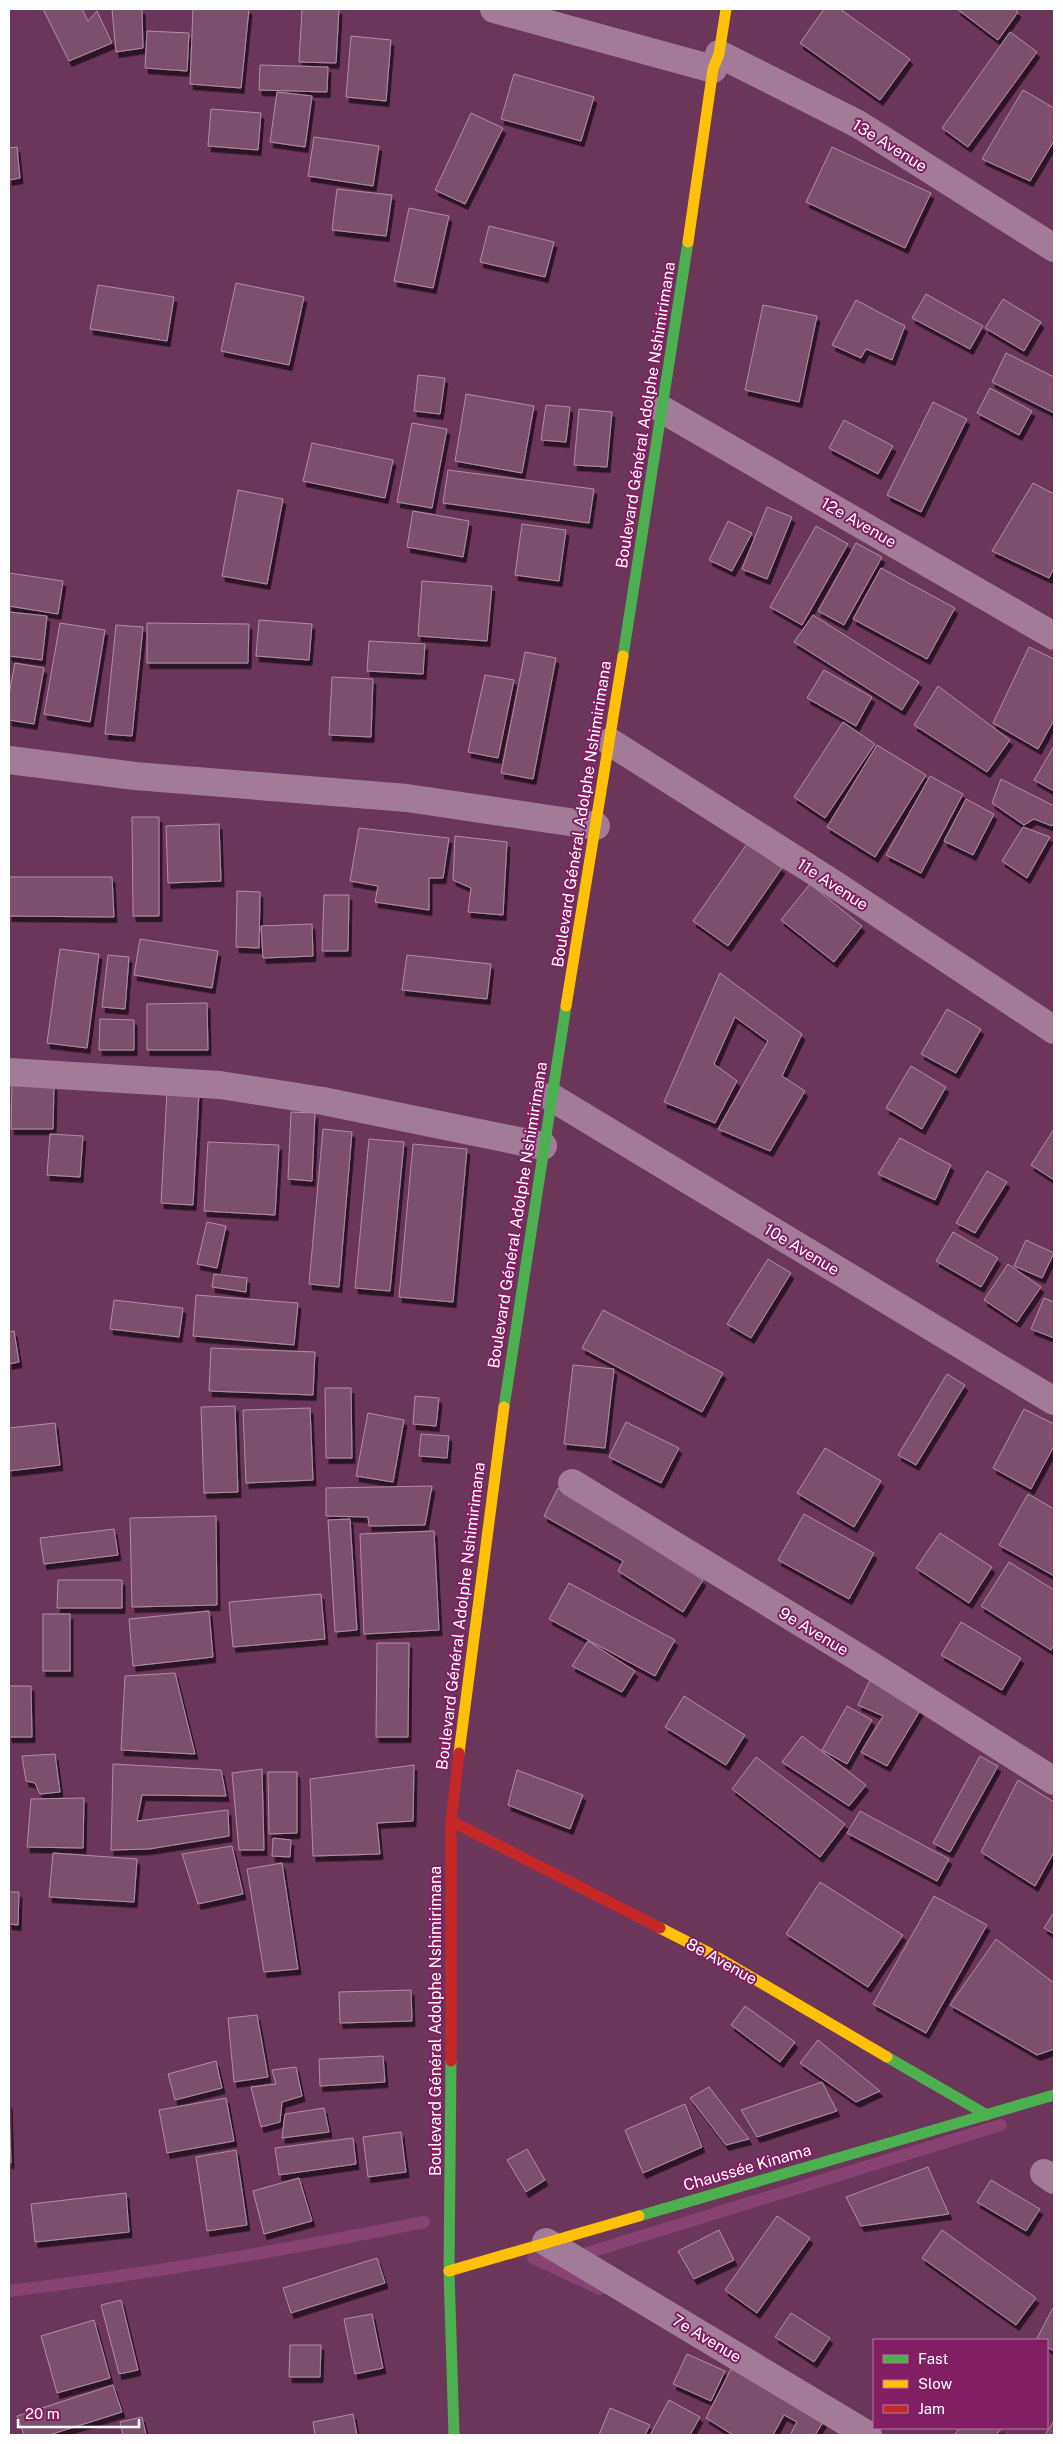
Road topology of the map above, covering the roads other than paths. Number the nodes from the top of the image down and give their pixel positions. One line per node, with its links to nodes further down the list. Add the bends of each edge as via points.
1 (494, 9): 3 (street, 13e Avenue)
2 (726, 9): 3 (main road, Boulevard Général Adolphe Nshimirimana)
3 (716, 62): 4 (street, 13e Avenue, via 858,124); 5 (main road, Boulevard Général Adolphe Nshimirimana)
4 (1054, 248)
5 (663, 410): 6 (street, 12e Avenue); 7 (main road, Boulevard Général Adolphe Nshimirimana)
6 (1054, 636)
7 (610, 742): 9 (main road, Boulevard Général Adolphe Nshimirimana); 10 (street, 11e Avenue, via 834,884)
8 (9, 760): 9 (street, via 135,776 408,798)
9 (596, 826): 12 (main road, Boulevard Général Adolphe Nshimirimana)
10 (1054, 1030)
11 (9, 1072): 13 (street, via 220,1085 323,1101)
12 (551, 1097): 13 (main road, Boulevard Général Adolphe Nshimirimana); 14 (street, 10e Avenue)
13 (543, 1146): 17 (main road, Boulevard Général Adolphe Nshimirimana, via 498,1443)
14 (1054, 1401)
15 (572, 1483): 16 (street, 9e Avenue)
16 (1054, 1781)
17 (451, 1821): 19 (main road, 8e Avenue, via 717,1957); 21 (main road, Boulevard Général Adolphe Nshimirimana)
18 (1054, 2095): 19 (main road, Chaussée Kinama)
19 (987, 2115): 20 (main road, Chaussée Kinama)
20 (546, 2242): 21 (main road, Chaussée Kinama); 23 (street, 7e Avenue)
21 (449, 2271): 22 (main road, Boulevard Général Adolphe Nshimirimana)
22 (454, 2435)
23 (868, 2435)

